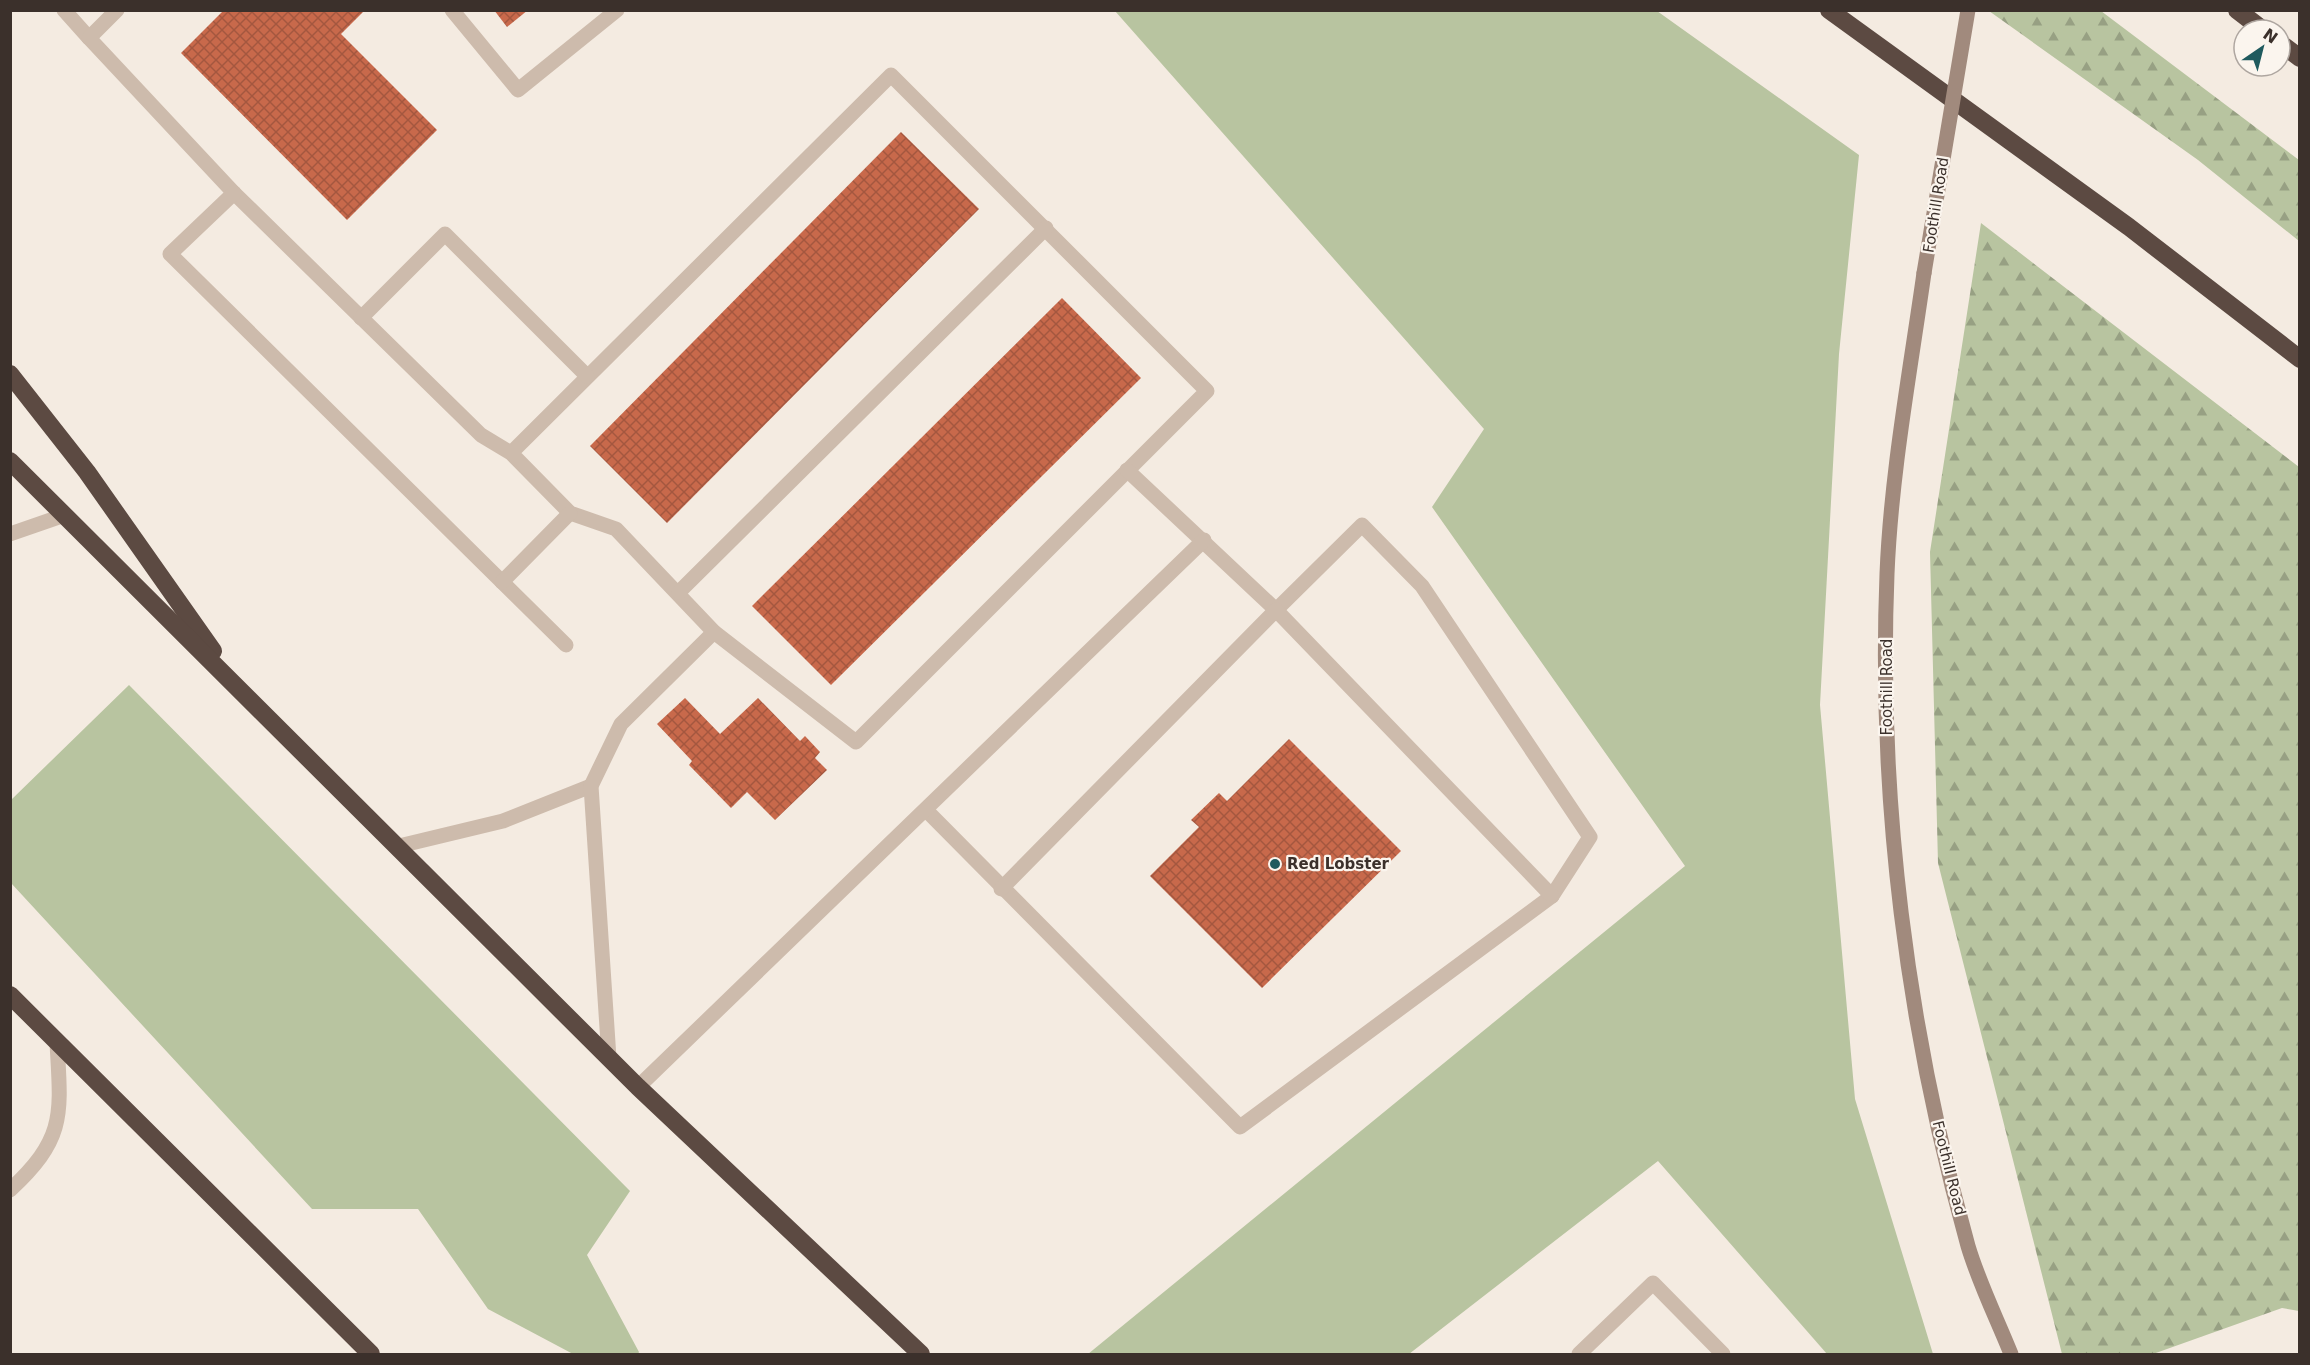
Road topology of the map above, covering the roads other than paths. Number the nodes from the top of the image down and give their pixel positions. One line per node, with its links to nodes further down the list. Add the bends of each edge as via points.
1 (64, 10): 7 (lane)
2 (117, 10): 7 (lane)
3 (452, 10): 4 (lane, via 518,90)
4 (617, 10)
5 (1829, 10): 11 (highway, via 2129,227)
6 (1968, 10): 41 (street, Foothill Road, bridge, via 1903,417 1887,573 1887,758 1902,912 1932,1099 1969,1249)
7 (89, 38): 8 (lane)
8 (234, 193): 10 (lane); 21 (lane, via 170,254)
9 (1046, 228): 13 (lane, via 891,75); 16 (lane, via 1207,391); 22 (lane)
10 (361, 318): 13 (lane, via 445,234); 14 (lane, via 481,435)
11 (2300, 359)
12 (10, 374): 26 (highway, via 87,472)
13 (587, 376): 14 (lane)
14 (511, 453): 17 (lane)
15 (10, 461): 18 (highway)
16 (1127, 471): 20 (lane); 24 (lane, via 856,742)
17 (570, 513): 21 (lane); 22 (lane, via 616,529)
18 (65, 515): 19 (lane); 26 (highway)
19 (10, 534)
20 (1204, 540): 23 (lane); 28 (lane)
21 (502, 582): 25 (lane)
22 (679, 592): 24 (lane)
23 (1276, 610): 30 (lane); 31 (lane); 31 (lane, via 1362,525 1422,586 1590,837)
24 (714, 632): 27 (lane, via 621,724)
25 (566, 645)
26 (240, 690): 29 (highway)
27 (591, 786): 29 (lane, via 503,821); 34 (lane)
28 (926, 810): 30 (lane); 35 (lane)
29 (399, 846): 34 (highway)
30 (1001, 889): 31 (lane, via 1239,1127)
31 (1552, 896)
32 (10, 995): 33 (highway)
33 (57, 1043): 36 (lane, via 61,1111 52,1142 35,1167); 37 (highway)
34 (609, 1058): 35 (highway)
35 (638, 1087): 38 (highway)
36 (10, 1190)
37 (371, 1354)
38 (921, 1354)
39 (1579, 1354): 40 (lane, via 1653,1283)
40 (1723, 1354)
41 (2011, 1354)

